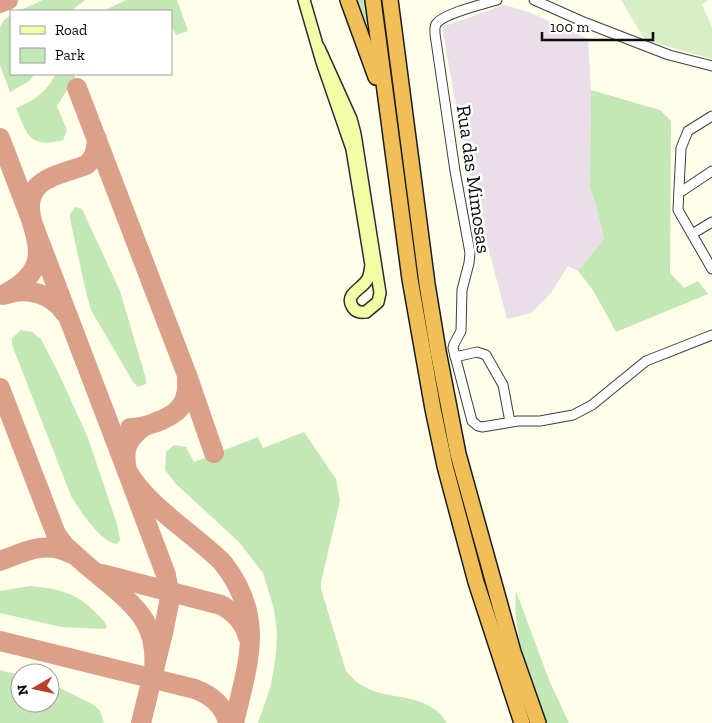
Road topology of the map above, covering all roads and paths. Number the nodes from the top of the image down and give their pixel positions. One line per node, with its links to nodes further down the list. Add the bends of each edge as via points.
1 (304, 0): 8 (street)
2 (348, 0): 10 (highway)
3 (373, 0): 10 (highway)
4 (390, 0): 23 (highway, via 427,284 457,445 513,652)
5 (497, 0): 7 (street)
6 (534, 0): 9 (street, via 669,55)
7 (465, 4): 20 (street, Rua das Mimosas, via 437,22 435,27 470,253 462,290 461,331 454,344)
8 (319, 48): 17 (street, via 352,149 370,255 368,278); 18 (street, via 355,134 380,286 379,298)
9 (712, 66)
10 (387, 112): 22 (highway, via 410,279 445,466 476,582)
11 (712, 116): 13 (street, via 688,131 682,148)
12 (712, 171): 13 (street)
13 (679, 193): 15 (street, via 678,210)
14 (712, 222): 15 (street)
15 (692, 234): 16 (street)
16 (712, 269)
17 (358, 290): 18 (street, via 372,292); 18 (street, via 351,299 355,310 366,312)
18 (373, 306)
19 (712, 335): 21 (street, via 646,361 592,405 573,415)
20 (456, 357): 21 (street, via 477,352 486,355 503,384); 21 (street, Rua das Mimosas, via 472,421 486,427)
21 (510, 422)
22 (522, 723)
23 (538, 723)

